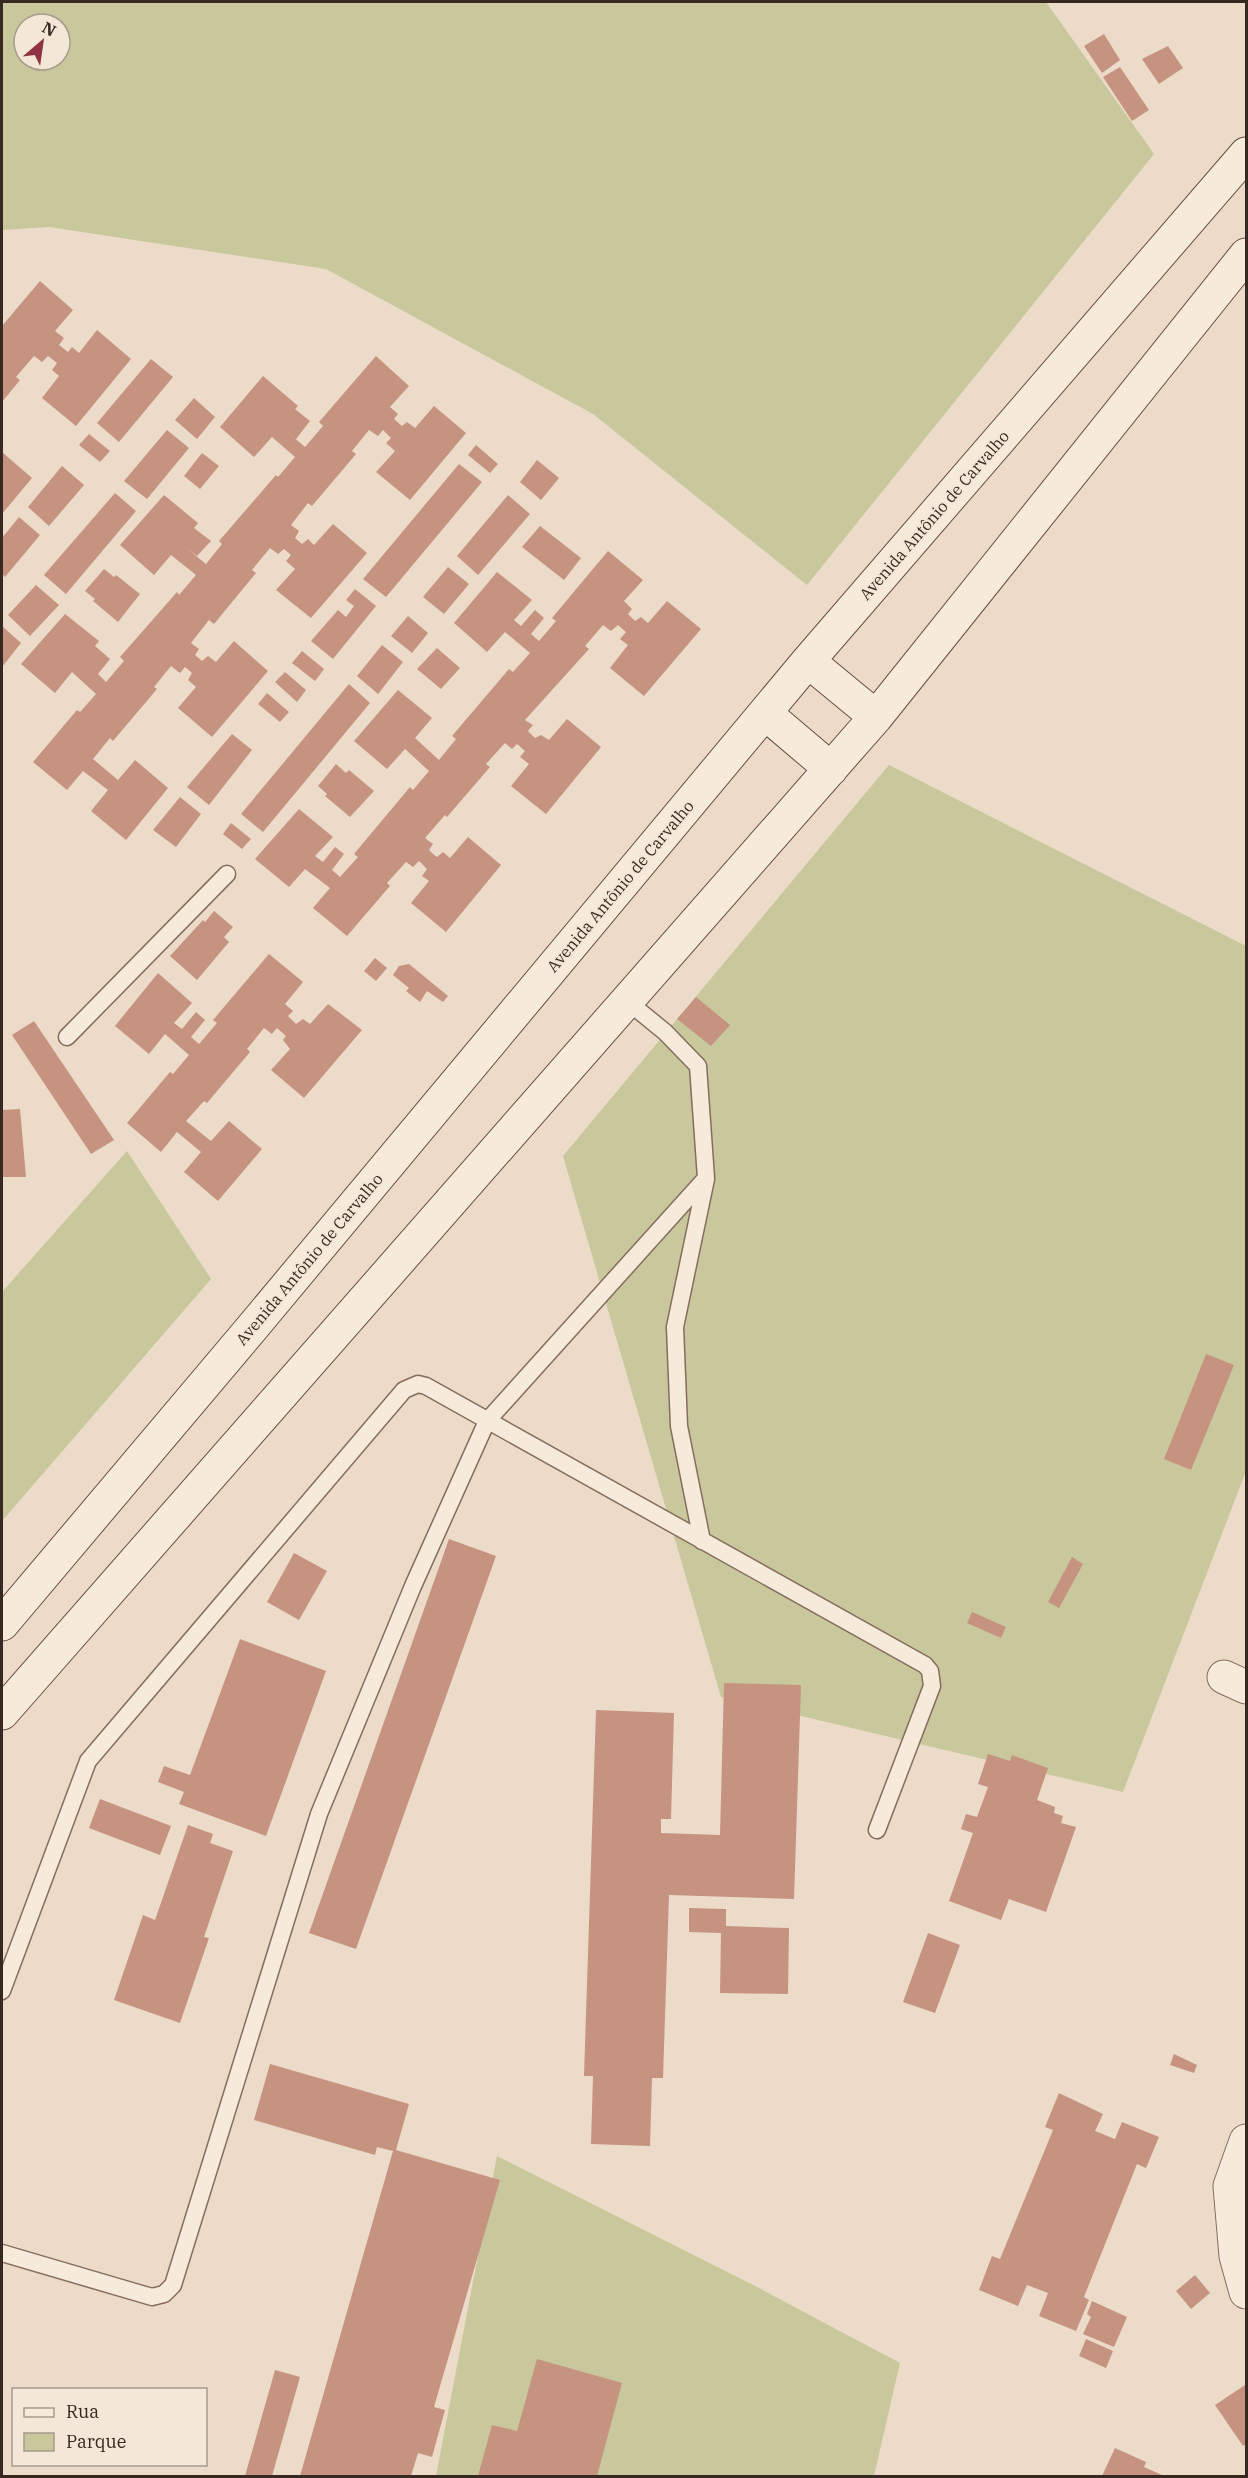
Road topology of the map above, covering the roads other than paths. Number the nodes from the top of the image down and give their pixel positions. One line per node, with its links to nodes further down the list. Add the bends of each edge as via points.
1 (1246, 154): 3 (main road, Avenida Antônio de Carvalho)
2 (1246, 255): 5 (main road)
3 (808, 661): 4 (main road, Avenida Antônio de Carvalho); 5 (main road)
4 (765, 713): 6 (main road); 13 (main road, Avenida Antônio de Carvalho)
5 (876, 717): 6 (main road)
6 (831, 769): 8 (main road)
7 (227, 874): 9 (lane)
8 (627, 1001): 10 (lane, via 698,1066); 14 (main road)
9 (67, 1037)
10 (706, 1178): 11 (lane); 12 (lane, via 675,1327 679,1426)
11 (487, 1421): 12 (lane); 16 (lane, via 426,1386 418,1384 404,1390 95,1752 88,1761); 18 (lane, via 413,1586 319,1814 173,2285 164,2294 152,2297)
12 (702, 1541): 15 (lane, via 930,1671 932,1686)
13 (2, 1624)
14 (2, 1713)
15 (877, 1830)
16 (2, 1992)
17 (1246, 2141): 19 (main road, via 1230,2186 1236,2256)
18 (2, 2253)
19 (1246, 2292)

